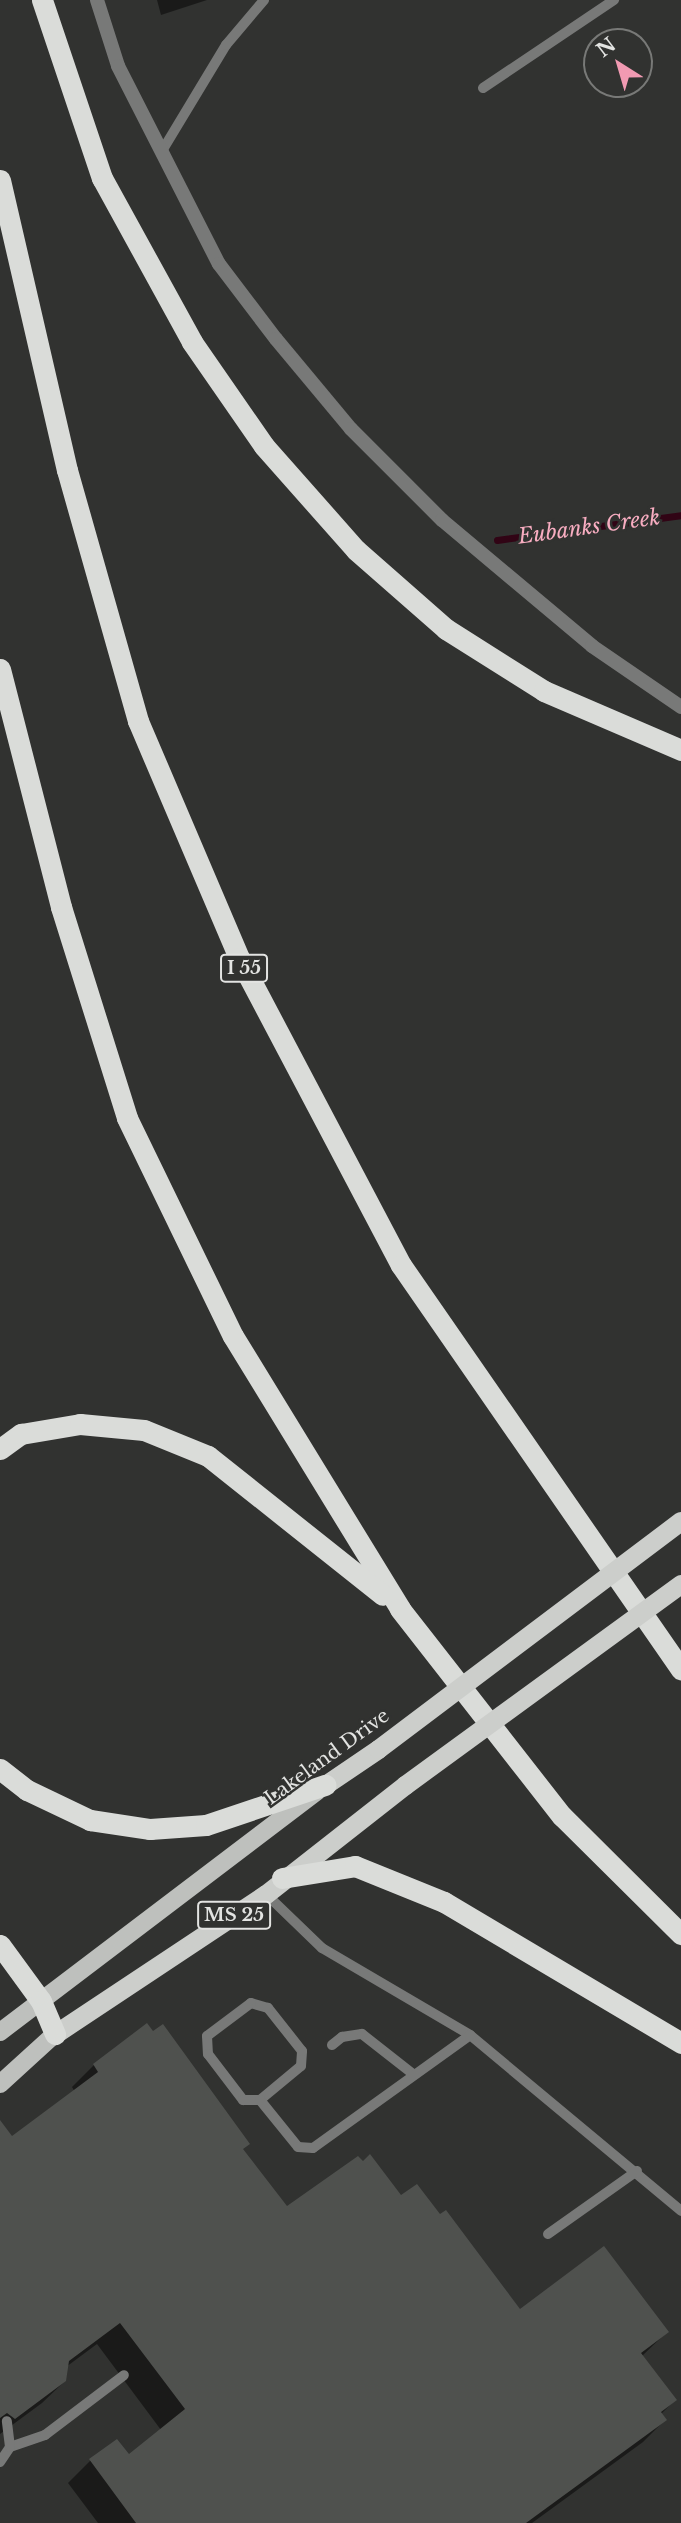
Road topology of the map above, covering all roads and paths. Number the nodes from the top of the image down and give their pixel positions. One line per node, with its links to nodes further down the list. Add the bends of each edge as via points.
1 (42, 0): 10 (highway, via 102,178 192,342 264,446 356,550 446,629 544,691)
2 (97, 0): 6 (street, via 118,66)
3 (264, 0): 6 (lane, via 226,45)
4 (614, 0): 5 (lane)
5 (483, 88)
6 (162, 151): 9 (street, via 219,264 351,429 442,520 592,646)
7 (0, 180): 15 (highway, I 55, via 67,470 138,721 239,958 401,1265)
8 (0, 670): 14 (highway, via 61,907 127,1118 233,1336)
9 (681, 707)
10 (681, 750)
11 (0, 1449): 14 (highway, via 21,1434 80,1424 144,1430 208,1455)
12 (681, 1521): 17 (highway, Lakeland Drive, bridge)
13 (681, 1584): 18 (highway, MS 25, bridge)
14 (400, 1609): 20 (highway, via 562,1816)
15 (681, 1669)
16 (0, 1769): 17 (highway, via 27,1790 90,1820 150,1829 206,1825)
17 (326, 1785): 22 (main road, Lakeland Drive)
18 (282, 1878): 19 (highway, MS 25); 26 (highway, via 355,1866 444,1902)
19 (266, 1894): 24 (highway, MS 25); 25 (lane, via 322,1948)
20 (681, 1934)
21 (0, 1945): 22 (highway)
22 (41, 2001): 23 (main road, Lakeland Drive); 24 (highway)
23 (0, 2032)
24 (55, 2034): 29 (main road)
25 (470, 2035): 28 (lane); 31 (lane)
26 (681, 2043)
27 (332, 2045): 28 (lane, via 342,2037 362,2035)
28 (413, 2074): 30 (lane, via 313,2148 298,2147)
29 (0, 2084)
30 (260, 2100): 30 (lane, via 243,2100 208,2054 207,2036 251,2003 268,2008 302,2051 301,2066)
31 (637, 2171): 32 (lane); 33 (lane)
32 (681, 2211)
33 (548, 2234)
34 (124, 2375): 36 (lane, via 45,2435)
35 (7, 2421): 36 (lane)
36 (10, 2447): 37 (lane)
37 (0, 2462)

